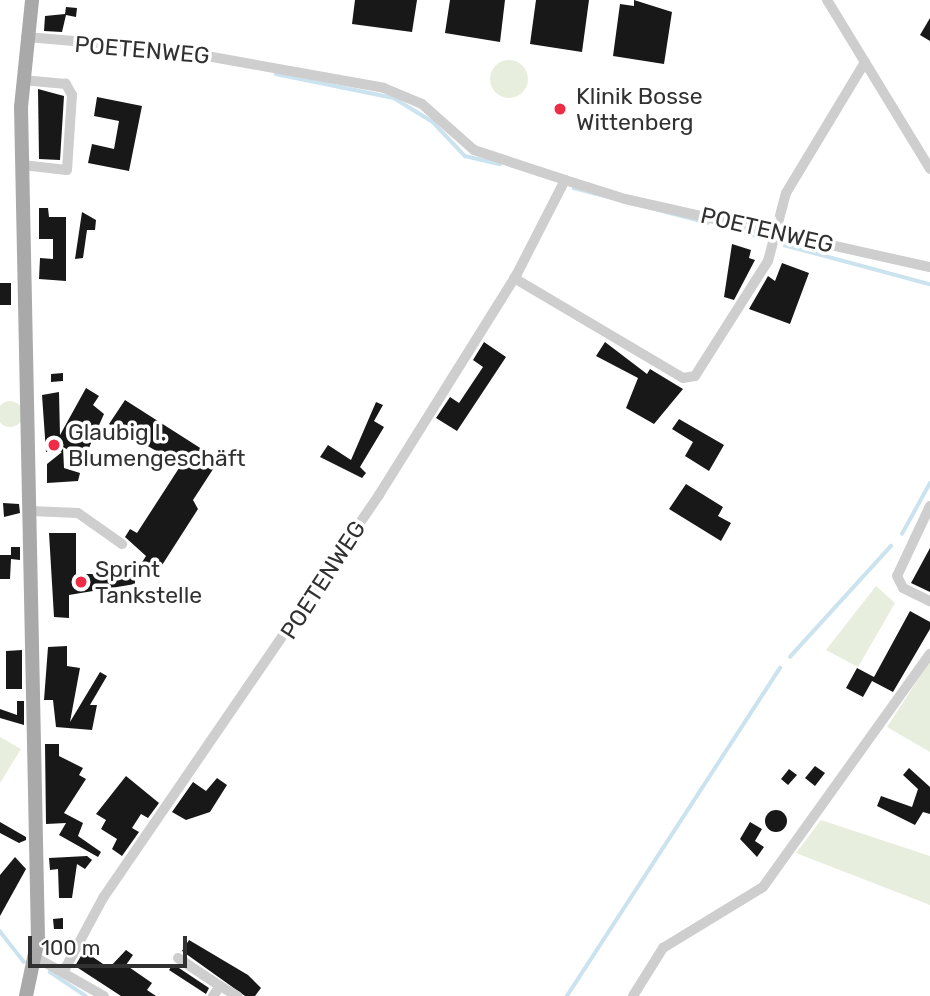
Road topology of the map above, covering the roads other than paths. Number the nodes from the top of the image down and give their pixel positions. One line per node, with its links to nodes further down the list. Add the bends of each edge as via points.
1 (32, 0): 3 (main road)
2 (827, 0): 4 (street)
3 (26, 37): 5 (main road); 8 (street, POETENWEG, via 168,49 384,88 422,104 474,150)
4 (865, 62): 7 (street); 9 (street, via 786,193)
5 (22, 80): 6 (main road); 6 (street, via 66,84 72,95 68,170)
6 (22, 165): 13 (main road)
7 (930, 169)
8 (565, 180): 9 (street, POETENWEG); 11 (street, POETENWEG)
9 (775, 232): 10 (street, POETENWEG); 11 (street, via 751,290 688,379)
10 (930, 267)
11 (514, 278): 19 (street, POETENWEG, via 283,642 103,898)
12 (930, 506): 15 (street, via 897,576 904,588)
13 (30, 511): 14 (street, via 78,513); 18 (main road)
14 (122, 544)
15 (930, 601)
16 (930, 654): 25 (street, via 763,887 663,948)
17 (178, 958): 20 (street)
18 (36, 964): 19 (street); 21 (main road)
19 (65, 969): 22 (street)
20 (220, 986): 23 (street); 24 (street)
21 (26, 996)
22 (104, 996)
23 (213, 996)
24 (237, 996)
25 (633, 996)

